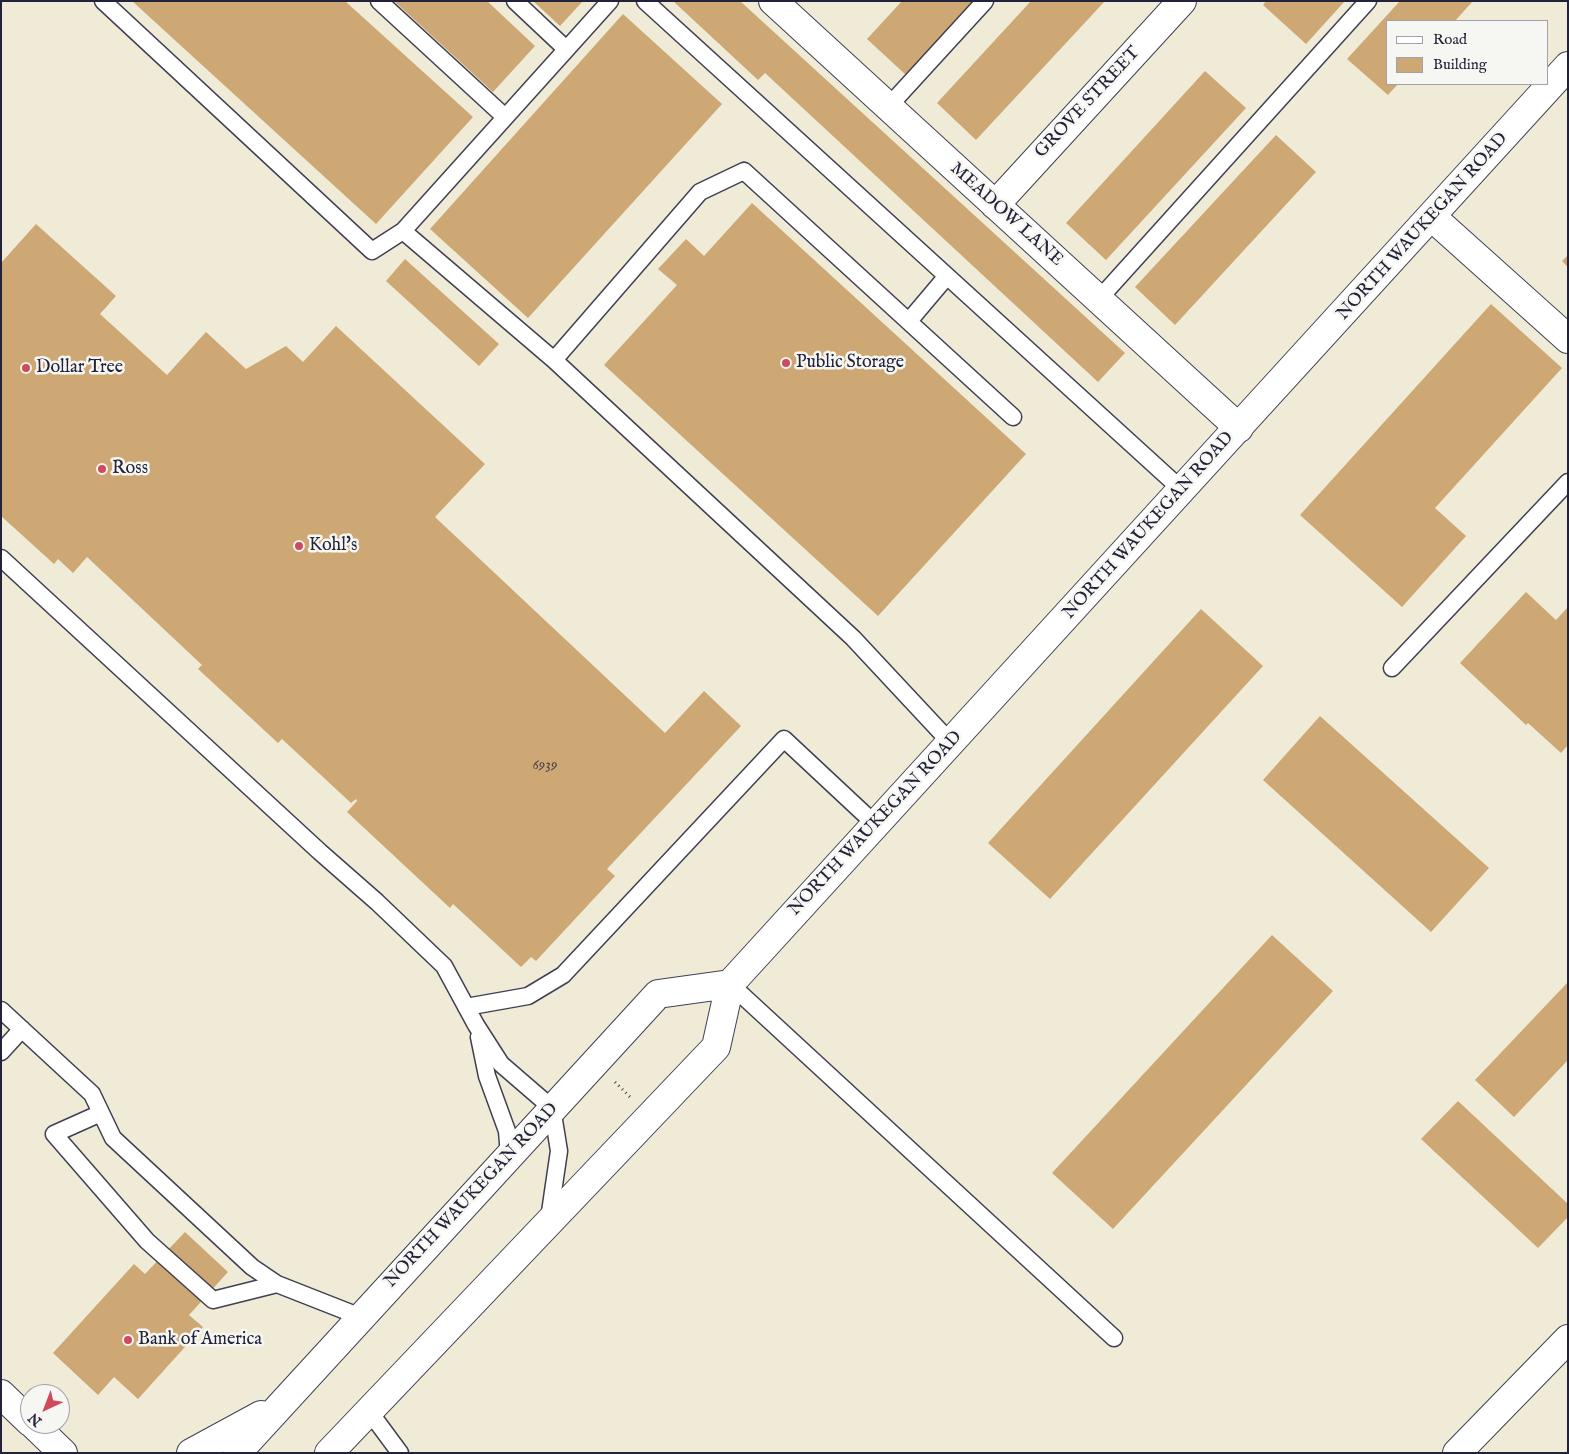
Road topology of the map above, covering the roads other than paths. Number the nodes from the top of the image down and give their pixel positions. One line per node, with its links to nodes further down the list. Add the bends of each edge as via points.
1 (103, 1): 16 (lane, via 372,252)
2 (379, 1): 13 (lane)
3 (515, 1): 10 (lane)
4 (610, 1): 10 (lane)
5 (646, 1): 17 (lane)
6 (773, 1): 12 (main road, MEADOW LANE)
7 (985, 1): 12 (lane)
8 (1368, 1): 18 (lane)
9 (1172, 4): 14 (main road, GROVE STREET)
10 (566, 49): 13 (lane)
11 (1568, 66): 15 (main road, NORTH WAUKEGAN ROAD)
12 (888, 107): 14 (main road, MEADOW LANE)
13 (506, 117): 16 (lane)
14 (995, 205): 18 (main road, MEADOW LANE)
15 (1432, 217): 20 (main road); 23 (main road, NORTH WAUKEGAN ROAD)
16 (402, 231): 21 (lane)
17 (946, 276): 19 (lane); 25 (lane)
18 (1099, 300): 23 (main road, MEADOW LANE)
19 (909, 321): 21 (lane, via 744,171 700,192); 22 (lane)
20 (1568, 339)
21 (554, 360): 28 (lane, via 852,638)
22 (1013, 417)
23 (1239, 428): 25 (main road, NORTH WAUKEGAN ROAD)
24 (1568, 482): 27 (lane)
25 (1182, 490): 28 (main road, NORTH WAUKEGAN ROAD)
26 (1, 558): 31 (lane, via 444,966)
27 (1392, 668)
28 (951, 743): 29 (main road, NORTH WAUKEGAN ROAD)
29 (875, 824): 30 (main road, NORTH WAUKEGAN ROAD); 31 (lane, via 784,739 562,975 528,996)
30 (730, 984): 36 (main road, NORTH WAUKEGAN ROAD, via 658,994); 39 (main road, NORTH WAUKEGAN ROAD, via 716,1048); 42 (lane)
31 (466, 1007): 33 (lane)
32 (1, 1010): 34 (lane)
33 (476, 1025): 36 (lane, via 500,1064); 38 (lane, via 487,1076 507,1131)
34 (22, 1029): 35 (lane); 37 (lane, via 92,1094)
35 (1, 1052)
36 (552, 1108): 38 (main road, NORTH WAUKEGAN ROAD); 39 (lane, via 559,1151)
37 (101, 1113): 40 (lane, via 113,1138 208,1228 252,1267); 40 (lane, via 54,1134 147,1240 213,1300)
38 (509, 1155): 41 (main road, NORTH WAUKEGAN ROAD)
39 (548, 1224): 46 (main road, NORTH WAUKEGAN ROAD)
40 (277, 1284): 41 (lane)
41 (361, 1316): 45 (main road, NORTH WAUKEGAN ROAD)
42 (1114, 1338)
43 (1568, 1339): 54 (main road)
44 (1, 1394): 47 (main road)
45 (284, 1402): 51 (main road); 52 (main road, NORTH WAUKEGAN ROAD)
46 (369, 1411): 49 (main road, NORTH WAUKEGAN ROAD); 53 (lane)
47 (20, 1412)
48 (43, 1434): 50 (main road)
49 (331, 1451)
50 (63, 1453)
51 (191, 1453)
52 (237, 1453)
53 (400, 1453)
54 (1456, 1453)

